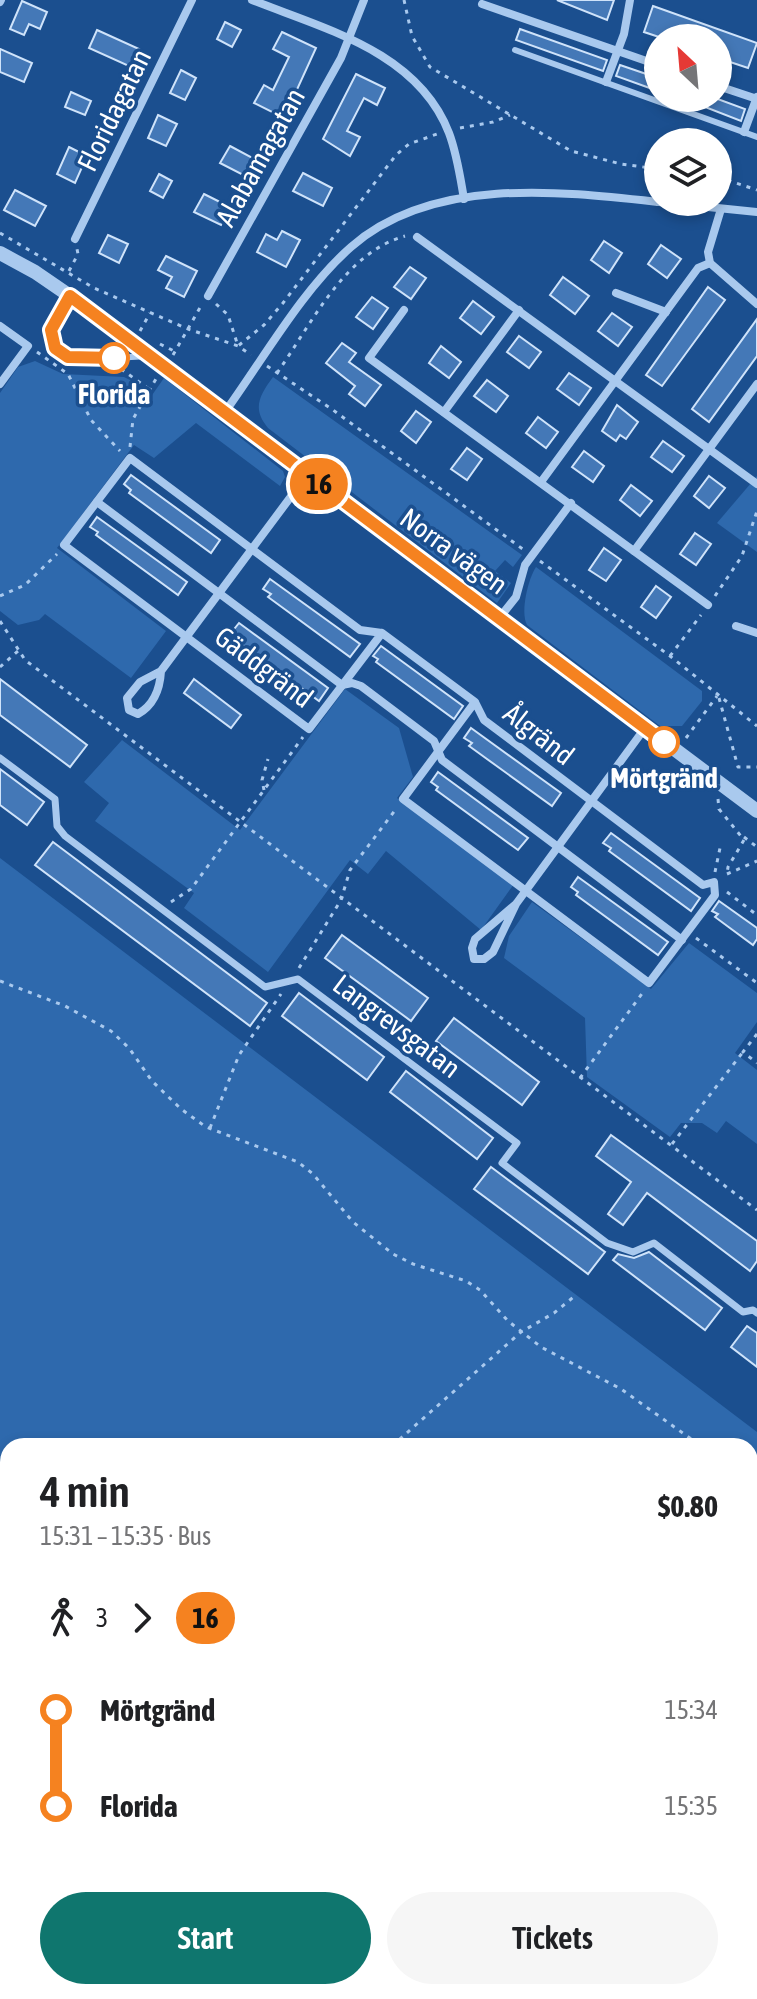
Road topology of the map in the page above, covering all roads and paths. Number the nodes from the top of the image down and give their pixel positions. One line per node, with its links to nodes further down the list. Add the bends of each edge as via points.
1 (192, 0): 29 (street, Floridagatan)
2 (252, 0): 8 (street)
3 (364, 0): 8 (street, Alabamagatan)
4 (404, 0): 15 (path, via 412,36 430,67)
5 (630, 0): 10 (street)
6 (482, 2): 7 (street); 10 (street)
7 (477, 16)
8 (349, 39): 16 (street, via 400,67 431,100); 35 (street, Alabamagatan)
9 (515, 50): 12 (lane)
10 (617, 51): 11 (street); 12 (street)
11 (644, 60)
12 (606, 82): 17 (lane)
13 (732, 90): 14 (street)
14 (757, 98): 17 (street)
15 (510, 115): 16 (path); 19 (path, via 571,151)
16 (448, 130): 22 (street); 43 (path, via 409,144 396,155 283,303)
17 (744, 132): 18 (lane)
18 (757, 137)
19 (644, 167)
20 (732, 182): 21 (path)
21 (757, 190)
22 (464, 199): 23 (street, via 563,194); 46 (street, via 396,218 353,245 319,280)
23 (644, 201)
24 (732, 210): 25 (street)
25 (757, 212)
26 (719, 216): 31 (street, via 708,252)
27 (0, 233): 32 (path)
28 (417, 237): 38 (street); 50 (path, via 387,243 346,275)
29 (75, 239): 32 (path, via 78,254)
30 (0, 253): 34 (street, Norra vägen)
31 (710, 263): 36 (street); 39 (street, via 698,268)
32 (69, 271): 40 (path)
33 (616, 293): 39 (street)
34 (70, 296): 45 (street, Norra vägen); 45 (lane, via 51,330 60,354 96,359)
35 (208, 296): 43 (path, via 228,315)
36 (757, 304)
37 (404, 310): 56 (street, via 369,358)
38 (519, 310): 51 (street); 56 (street)
39 (666, 312): 51 (street)
40 (151, 313): 43 (path); 44 (path, via 138,333)
41 (0, 326): 42 (street)
42 (28, 346): 48 (path); 52 (street)
43 (238, 346): 46 (path)
44 (174, 351)
45 (148, 355): 55 (street, Norra vägen)
46 (261, 363): 50 (path); 55 (street)
47 (117, 367): 54 (path)
48 (62, 368): 49 (path); 58 (path, via 98,430)
49 (76, 368)
50 (277, 373): 68 (path)
51 (615, 380): 57 (street); 60 (street)
52 (0, 384)
53 (757, 384): 57 (street)
54 (149, 389)
55 (225, 412): 59 (street, Norra vägen)
56 (444, 412): 60 (street)
57 (710, 449): 61 (street); 67 (street)
58 (130, 458): 62 (street); 66 (street)
59 (307, 475): 66 (street, Gäddgränd); 72 (street, Norra vägen)
60 (541, 482): 63 (street)
61 (757, 484)
62 (97, 502): 65 (street); 69 (street, Gäddgränd)
63 (571, 503): 67 (street); 68 (street)
64 (757, 511): 71 (path, via 742,556)
65 (64, 545): 70 (path, via 36,576); 77 (street, Gäddgränd)
66 (251, 549): 69 (street, Gäddgränd); 75 (street, via 360,630)
67 (634, 551): 71 (street)
68 (532, 555): 72 (street, via 516,597); 79 (path)
69 (219, 593): 77 (street, Gäddgränd); 82 (street, Gäddgränd)
70 (0, 596)
71 (708, 605): 79 (path)
72 (500, 617): 86 (street, Norra vägen)
73 (0, 621): 78 (path)
74 (736, 626): 76 (street)
75 (382, 633): 82 (street, Gäddgränd); 84 (street)
76 (757, 633)
77 (187, 636): 81 (street, Gäddgränd); 87 (street, Gäddgränd)
78 (19, 650): 80 (path); 100 (path, via 25,660)
79 (670, 656): 83 (path)
80 (0, 667)
81 (161, 671): 81 (street, Gäddgränd, via 140,682 127,698 129,710 144,711 156,695)
82 (342, 685): 87 (street, Gäddgränd); 89 (street, Gäddgränd, via 361,686 434,741)
83 (718, 697): 85 (path); 88 (path); 92 (path)
84 (475, 702): 89 (street, Ålgränd); 98 (street, Ålgränd, via 484,720)
85 (757, 726)
86 (645, 728): 98 (street); 99 (street, Norra vägen)
87 (309, 729): 95 (path)
88 (686, 738)
89 (439, 752): 97 (street, Ålgränd); 102 (street, via 442,760)
90 (0, 758): 110 (street, Langrevsgatan, via 55,799 57,826 65,836)
91 (268, 759): 95 (path)
92 (738, 767): 93 (path); 94 (path)
93 (757, 767)
94 (731, 778)
95 (264, 790): 100 (path)
96 (719, 795): 101 (path, via 719,809)
97 (403, 799): 107 (street); 108 (path, via 350,870)
98 (591, 803): 102 (street); 106 (street, Ålgränd, via 703,885)
99 (757, 811)
100 (240, 823): 108 (path); 110 (path, via 191,889)
101 (742, 835): 103 (path); 105 (path, via 742,848 727,874)
102 (558, 847): 107 (street); 112 (street)
103 (757, 847)
104 (720, 848): 106 (path)
105 (757, 861)
106 (714, 882): 111 (path); 112 (street, via 715,895)
107 (525, 891): 109 (street); 115 (street)
108 (341, 900): 114 (path); 120 (path)
109 (516, 904): 109 (street, via 475,939 474,959 493,952)
110 (160, 907): 114 (street, Langrevsgatan, via 265,987)
111 (757, 915)
112 (685, 936): 115 (street); 116 (path)
113 (0, 981): 121 (path, via 111,1031 162,1090)
114 (290, 981): 121 (path, via 239,1055); 125 (street, Langrevsgatan, via 298,979 517,1143 502,1163 607,1243 633,1252 654,1243 743,1312)
115 (649, 983): 120 (path)
116 (757, 983)
117 (757, 1034): 118 (path)
118 (743, 1052): 119 (path); 122 (path)
119 (757, 1063)
120 (580, 1078): 122 (path)
121 (209, 1129): 126 (path, via 298,1162 371,1238 413,1264 466,1281)
122 (671, 1146): 123 (path)
123 (757, 1210)
124 (576, 1295): 126 (path)
125 (757, 1313)
126 (521, 1332): 127 (path); 128 (path, via 621,1389)
127 (401, 1438)
128 (690, 1438)

